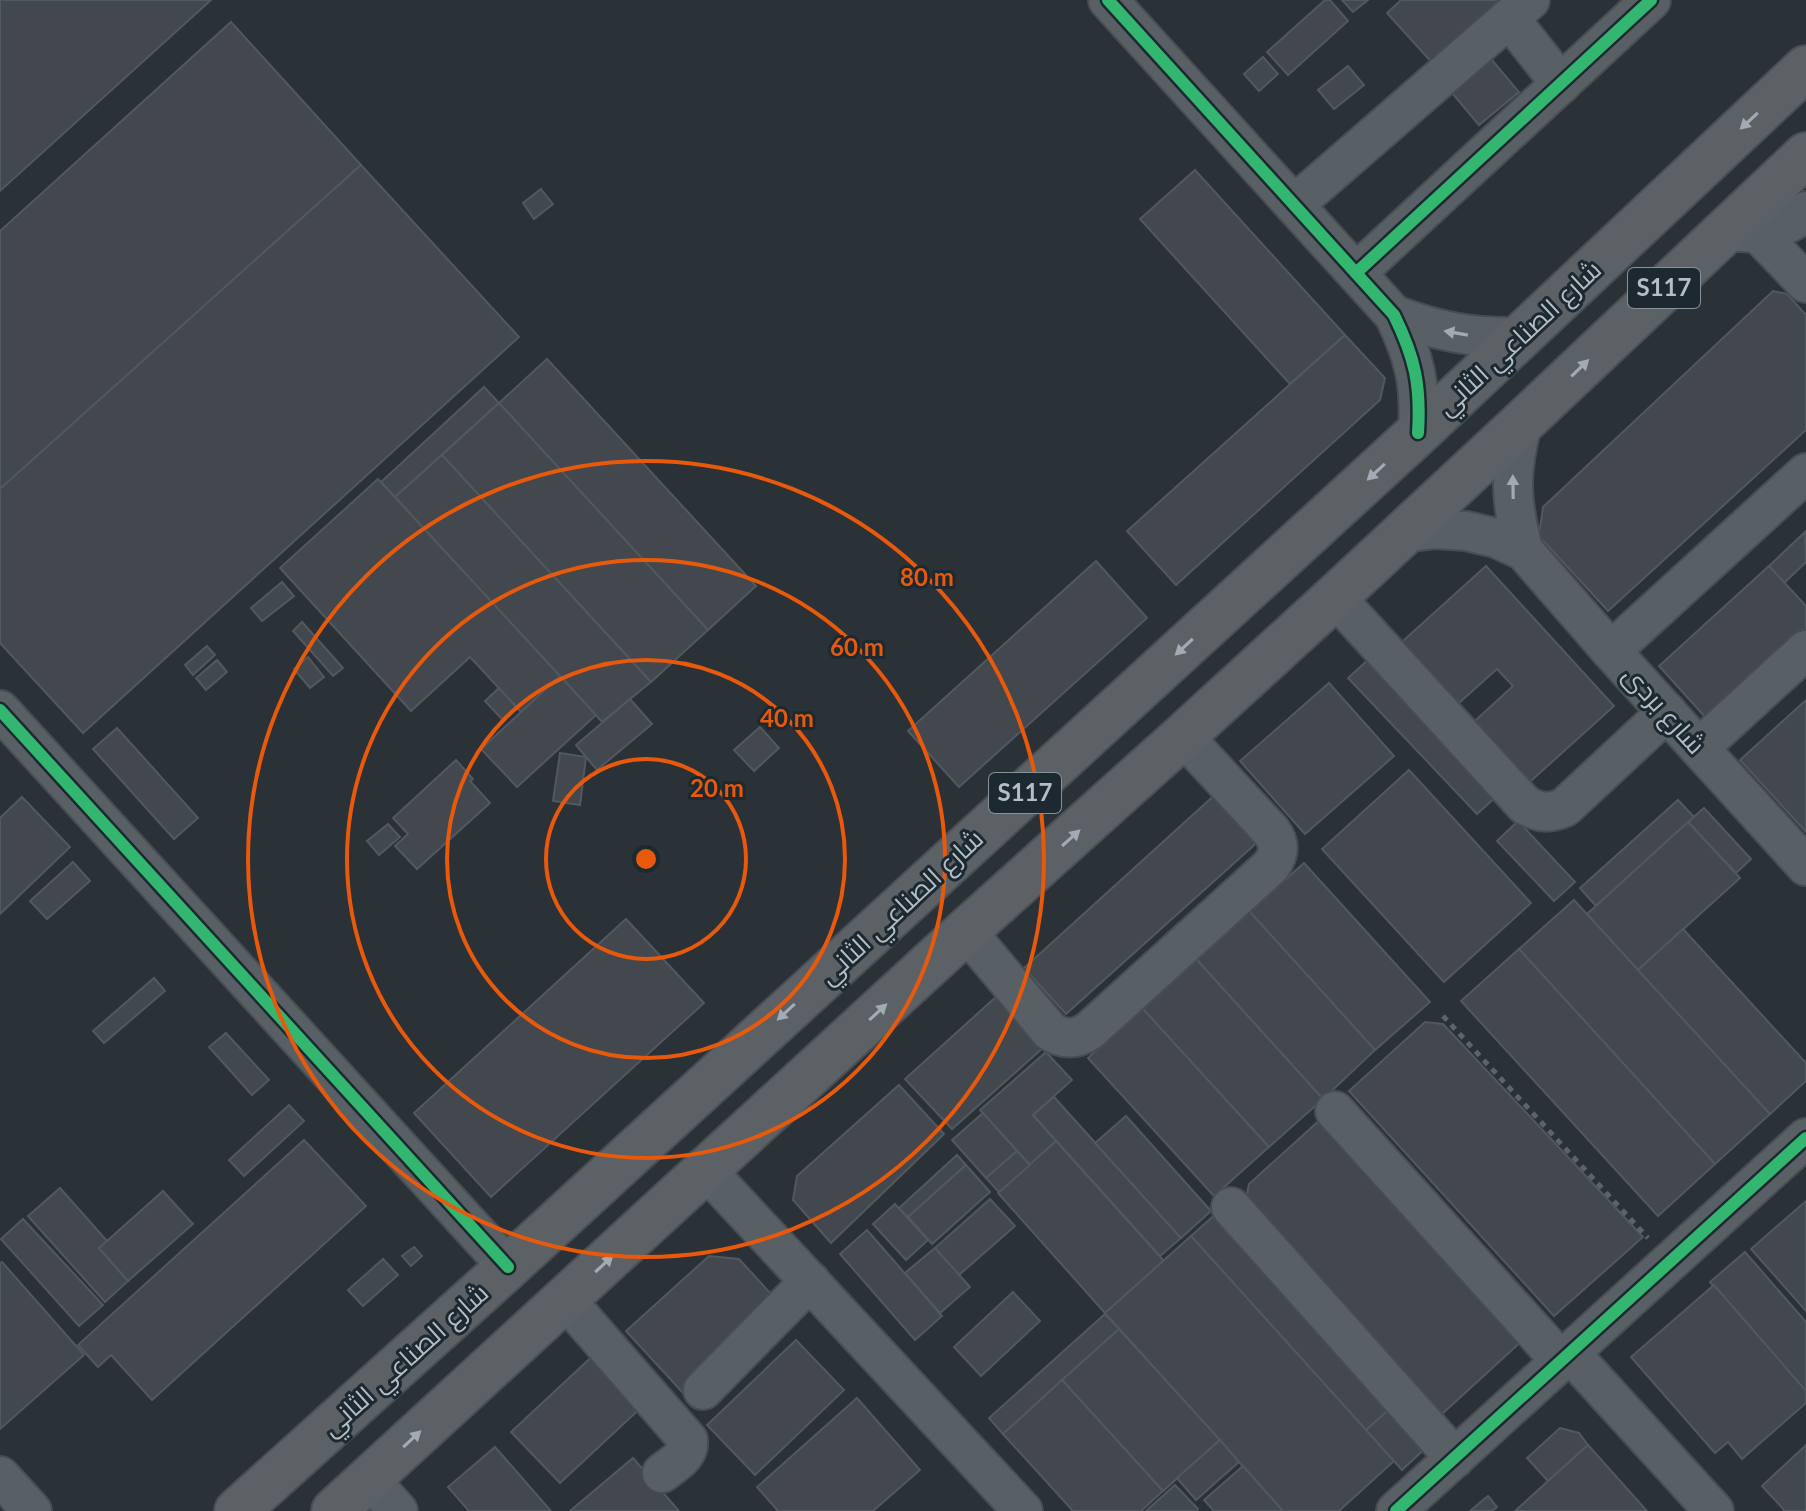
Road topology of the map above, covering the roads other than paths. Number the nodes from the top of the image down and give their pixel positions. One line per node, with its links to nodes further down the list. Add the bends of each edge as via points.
1 (1108, 0): 7 (street)
2 (1651, 0): 5 (street)
3 (1519, 9): 5 (street); 7 (street)
4 (1806, 68): 13 (main road, شارع الصناعي الثاني / S117, one-way to 13)
5 (1561, 84): 10 (street)
6 (1806, 155): 9 (main road, S117)
7 (1294, 205): 10 (street)
8 (1802, 223): 9 (street)
9 (1741, 232): 11 (street); 14 (main road, S117, one-way to 9)
10 (1356, 273): 12 (street)
11 (1806, 283)
12 (1394, 315): 13 (street, one-way to 12, via 1456,334); 15 (street, via 1416,372)
13 (1520, 337): 15 (main road, شارع الصناعي الثاني / S117)
14 (1523, 422): 17 (main road, S117); 18 (street, شارع بردى, one-way to 14, via 1512,487)
15 (1418, 433): 32 (main road, شارع الصناعي الثاني / S117, one-way to 32)
16 (1806, 473): 21 (street)
17 (1404, 533): 18 (street, شارع بردى, via 1466,531); 19 (main road, S117)
18 (1524, 551): 21 (street, شارع بردى)
19 (1335, 597): 22 (street, via 1534,810 1556,812 1565,807); 24 (main road, S117)
20 (1806, 650): 25 (street)
21 (1611, 651): 22 (street, شارع بردى)
22 (1667, 712): 25 (street, شارع بردى)
23 (8, 733): 32 (street)
24 (1183, 736): 27 (main road, S117, one-way to 24); 27 (street, via 1271,831 1279,848 1276,858 1089,1031 1070,1039 1050,1031)
25 (1699, 748): 26 (street, شارع بردى)
26 (1806, 866)
27 (966, 931): 30 (main road, S117, one-way to 27)
28 (1335, 1111): 35 (street)
29 (1806, 1138): 35 (street)
30 (706, 1170): 33 (street); 34 (main road, S117, one-way to 30)
31 (1231, 1207): 37 (street)
32 (508, 1267): 42 (main road, شارع الصناعي الثاني / S117)
33 (810, 1281): 36 (street); 45 (street)
34 (565, 1299): 38 (street, via 688,1440 686,1454); 40 (main road, S117, one-way to 34)
35 (1566, 1357): 37 (street); 47 (street)
36 (703, 1390)
37 (1455, 1458): 46 (street)
38 (662, 1473)
39 (0, 1476): 41 (street)
40 (369, 1479): 43 (main road, S117); 44 (street)
41 (32, 1511)
42 (237, 1511)
43 (334, 1511)
44 (398, 1511)
45 (1023, 1511)
46 (1396, 1511)
47 (1714, 1511)

